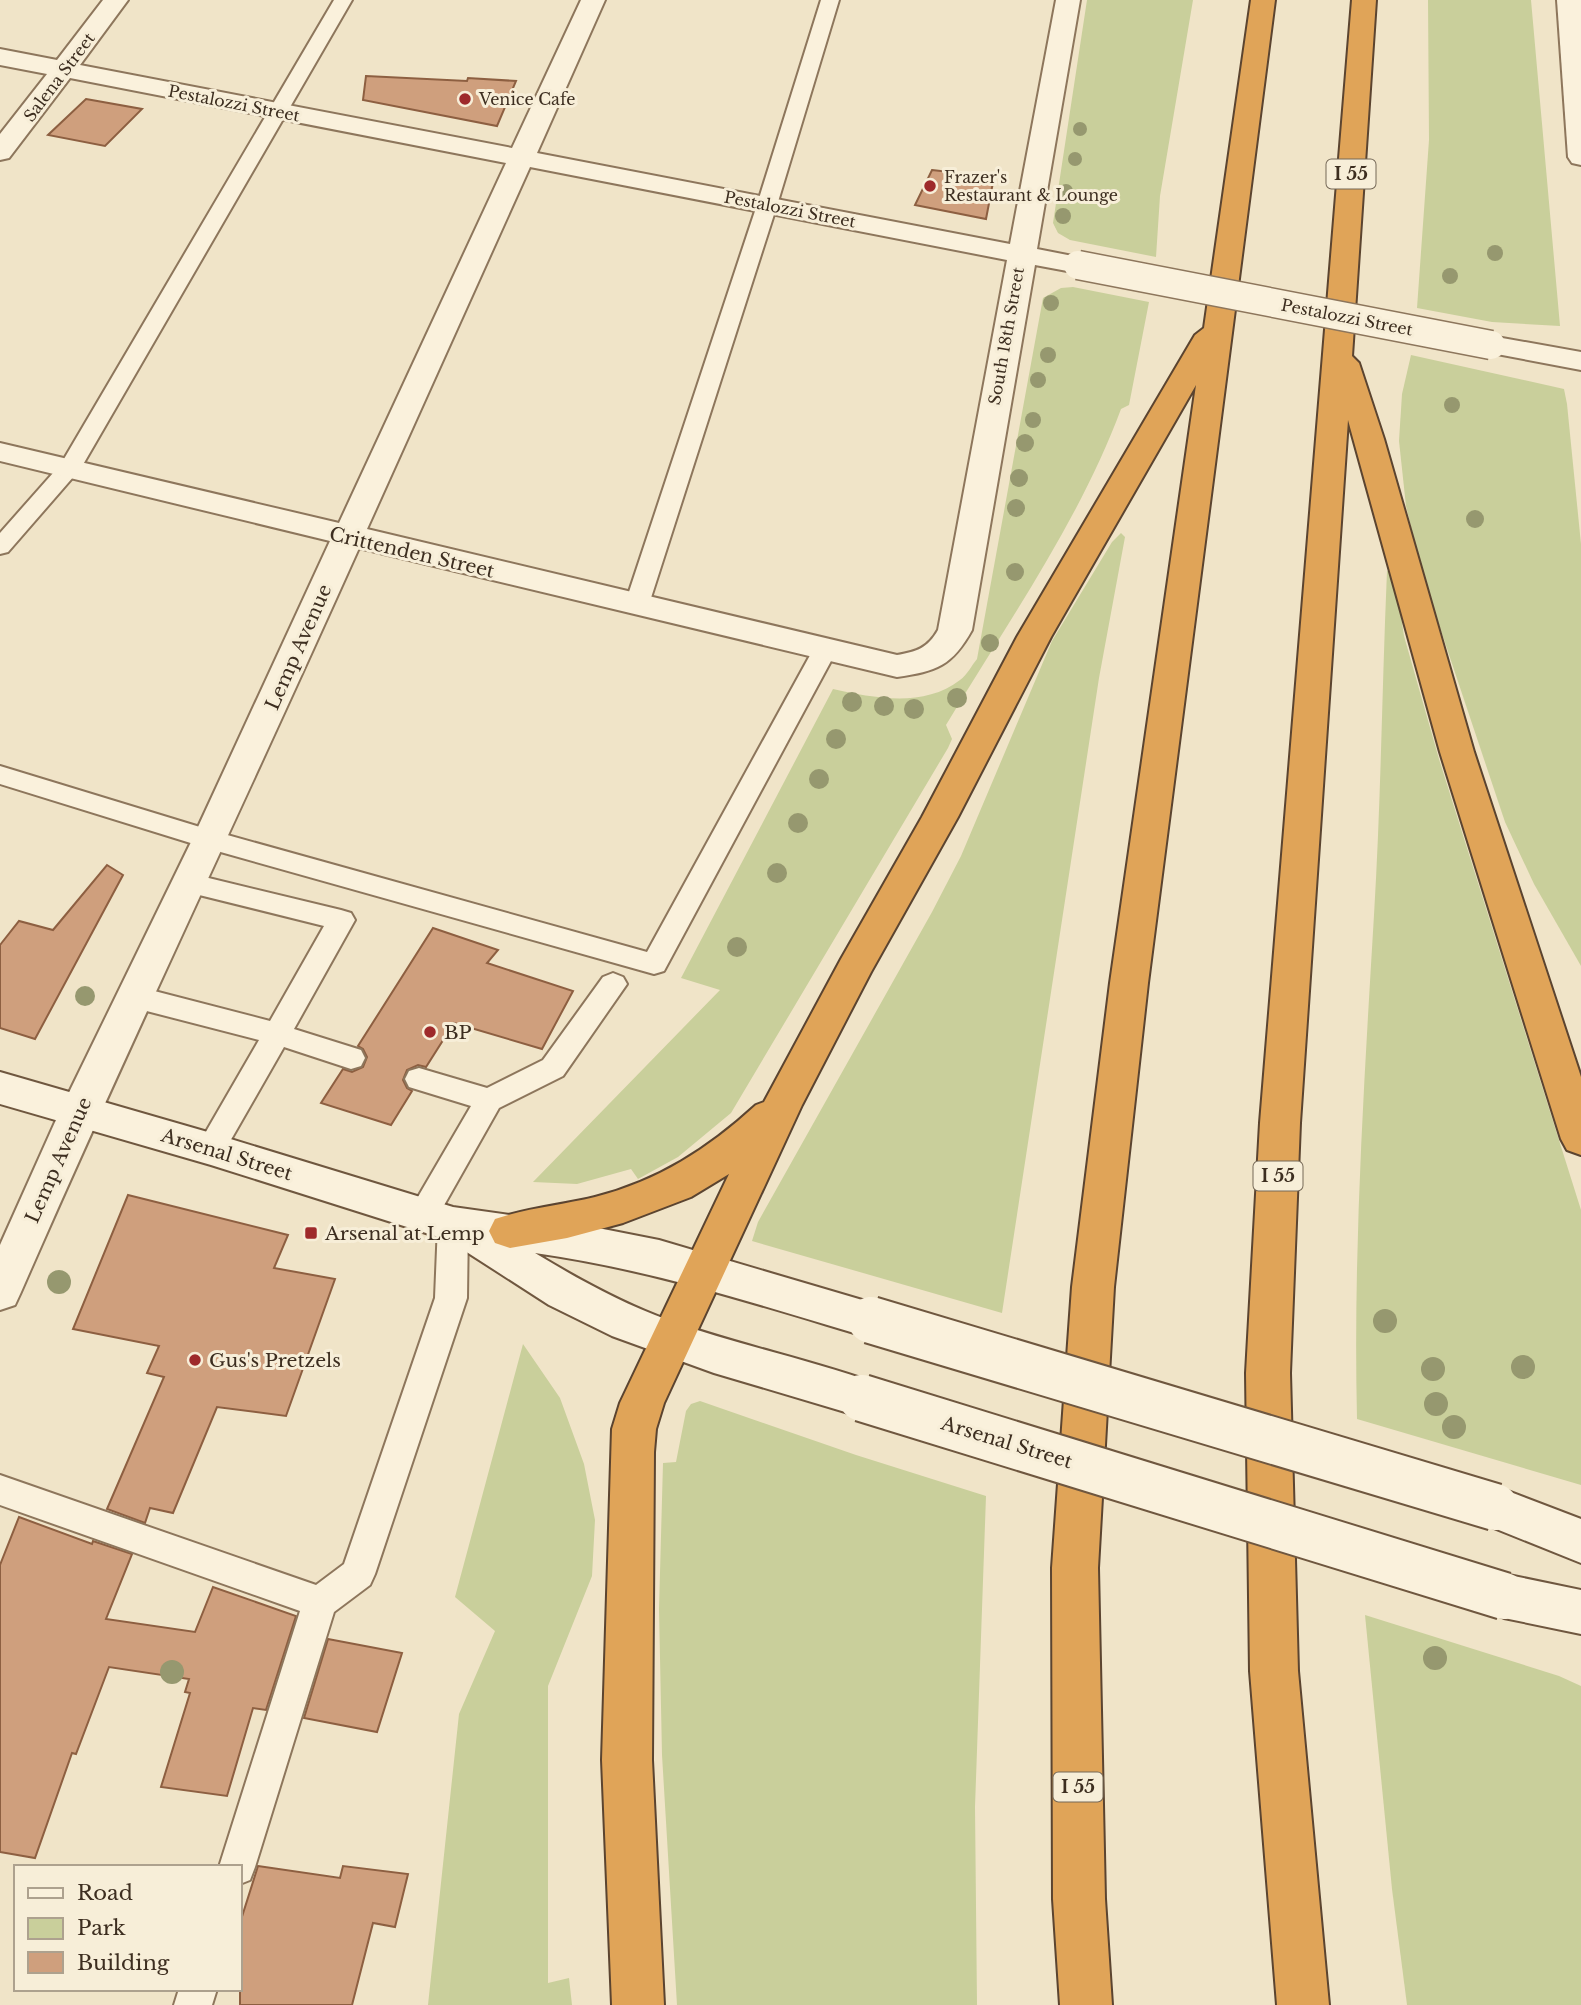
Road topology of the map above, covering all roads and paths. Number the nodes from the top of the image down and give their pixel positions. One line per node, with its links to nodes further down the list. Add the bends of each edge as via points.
1 (116, 0): 10 (street, Salena Street)
2 (343, 0): 11 (lane)
3 (593, 0): 14 (street, Lemp Avenue)
4 (830, 0): 15 (lane)
5 (1068, 0): 16 (street, South 18th Street)
6 (1263, 0): 17 (highway, I 55)
7 (1364, 0): 18 (highway, I 55)
8 (1571, 1): 13 (street)
9 (0, 57): 10 (street, Pestalozzi Street)
10 (65, 70): 11 (street, Pestalozzi Street); 12 (street, Salena Street)
11 (278, 111): 14 (street, Pestalozzi Street); 21 (lane)
12 (0, 152)
13 (1581, 156)
14 (521, 159): 15 (street, Pestalozzi Street); 22 (street, Lemp Avenue)
15 (767, 205): 16 (street, Pestalozzi Street); 24 (lane)
16 (1020, 254): 19 (street, Pestalozzi Street, bridge); 26 (street, South 18th Street, via 955,630 945,650)
17 (1220, 318): 37 (highway, via 1034,637); 52 (highway, I 55, via 1129,983 1093,1287 1075,1568 1079,1899)
18 (1339, 348): 39 (highway, via 1457,752); 53 (highway, I 55, via 1281,1110 1269,1373 1274,1671)
19 (1581, 361)
20 (0, 452): 21 (street, Crittenden Street)
21 (70, 468): 22 (street, Crittenden Street); 23 (lane)
22 (348, 537): 24 (street, Crittenden Street); 28 (street, Lemp Avenue)
23 (0, 547)
24 (637, 604): 25 (street, Crittenden Street)
25 (826, 648): 26 (street, Crittenden Street, via 897,666); 28 (lane, via 653,964)
26 (928, 662)
27 (0, 775): 28 (lane)
28 (210, 840): 29 (street, Lemp Avenue)
29 (188, 883): 31 (street, Lemp Avenue); 32 (lane, via 341,920)
30 (613, 984): 36 (lane, via 553,1068)
31 (135, 998): 32 (lane); 38 (street, Lemp Avenue)
32 (276, 1034): 33 (lane); 40 (lane)
33 (351, 1058)
34 (419, 1079): 36 (lane)
35 (0, 1087): 38 (street, Arsenal Street)
36 (489, 1100): 41 (lane)
37 (782, 1105): 42 (highway, via 727,1155 684,1182 572,1222); 43 (highway)
38 (80, 1111): 40 (street, Arsenal Street); 44 (street, Lemp Avenue)
39 (1581, 1139)
40 (211, 1149): 41 (street, Arsenal Street)
41 (438, 1219): 42 (street, Arsenal Street); 45 (street, Arsenal Street, via 554,1286); 48 (lane, via 451,1298 358,1574)
42 (510, 1231): 43 (street, Arsenal Street)
43 (705, 1269): 45 (highway); 47 (street, Arsenal Street, bridge, via 1496,1507)
44 (0, 1292)
45 (671, 1339): 49 (street, Arsenal Street, bridge, via 1504,1596); 51 (highway, via 642,1403 632,1451 627,1760)
46 (0, 1490): 48 (lane)
47 (1581, 1542)
48 (320, 1602): 50 (lane)
49 (1581, 1612)
50 (238, 1865)
51 (638, 2005)
52 (1086, 2005)
53 (1304, 2005)

